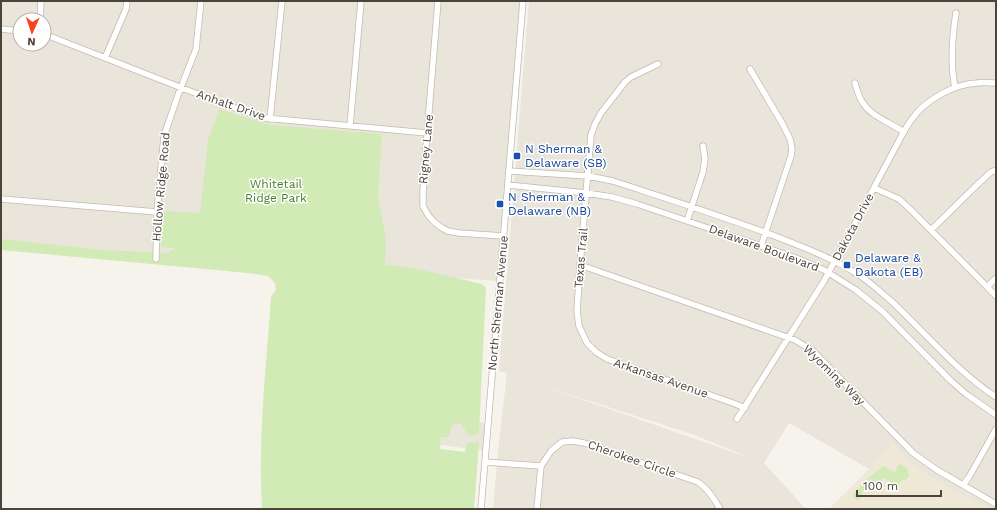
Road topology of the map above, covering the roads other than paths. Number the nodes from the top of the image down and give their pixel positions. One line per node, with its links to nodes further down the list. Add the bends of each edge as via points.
1 (41, 1): 8 (street)
2 (127, 1): 13 (street)
3 (201, 1): 18 (street, Hollow Ridge Road, via 196,49)
4 (282, 1): 20 (street)
5 (361, 1): 21 (street)
6 (438, 1): 22 (street, Rigney Lane)
7 (523, 1): 26 (street, North Sherman Avenue)
8 (40, 12)
9 (956, 13): 19 (street, via 952,62)
10 (1, 29): 11 (street)
11 (12, 30)
12 (52, 37): 13 (street, Anhalt Drive)
13 (105, 58): 18 (street, Anhalt Drive)
14 (658, 64): 27 (street, Texas Trail, via 631,76 601,113 591,135)
15 (750, 69): 36 (street, via 782,123 792,150)
16 (855, 83): 23 (street, via 864,105)
17 (996, 83): 19 (street, Dakota Drive, via 977,82)
18 (181, 88): 20 (street, Anhalt Drive); 33 (street, Hollow Ridge Road, via 164,136)
19 (955, 88): 23 (street, Dakota Drive, via 934,98 912,118)
20 (270, 119): 21 (street, Anhalt Drive)
21 (350, 126): 22 (street, Anhalt Drive)
22 (427, 132): 37 (street, Rigney Lane, via 422,193 423,206 428,216 448,231)
23 (904, 132): 29 (street, Dakota Drive)
24 (703, 146): 32 (street, via 704,168)
25 (996, 170): 35 (street)
26 (509, 171): 27 (street, Delaware Boulevard); 28 (street, North Sherman Avenue)
27 (588, 176): 30 (street, Texas Trail); 32 (street, Delaware Boulevard, via 613,181)
28 (508, 185): 30 (street, Delaware Boulevard); 37 (street, North Sherman Avenue)
29 (874, 188): 35 (street, via 898,200); 40 (street, Dakota Drive)
30 (586, 193): 34 (street, Delaware Boulevard, via 612,197); 41 (street, Texas Trail)
31 (1, 199): 33 (street)
32 (691, 207): 34 (street); 36 (street, Delaware Boulevard)
33 (157, 212): 39 (street, Hollow Ridge Road)
34 (687, 220): 38 (street, Delaware Boulevard)
35 (931, 230): 44 (street)
36 (765, 232): 38 (street); 40 (street, Delaware Boulevard)
37 (504, 236): 53 (street, North Sherman Avenue)
38 (760, 246): 42 (street, Delaware Boulevard)
39 (156, 259)
40 (835, 261): 42 (street, Dakota Drive); 48 (street, Delaware Boulevard, via 878,289 962,371)
41 (580, 265): 46 (street, Texas Trail, via 577,310 579,326); 47 (street, Wyoming Way)
42 (829, 272): 47 (street, Dakota Drive); 50 (street, Delaware Boulevard, via 882,311 951,381)
43 (996, 278): 44 (street)
44 (987, 287): 45 (street)
45 (996, 296)
46 (584, 337): 49 (street, Arkansas Avenue, via 596,352 607,359)
47 (788, 338): 49 (street, Dakota Drive); 55 (street, Wyoming Way, via 813,351 914,453 933,468)
48 (996, 397)
49 (745, 408): 51 (street, Dakota Drive)
50 (996, 415)
51 (737, 419)
52 (996, 429): 55 (street)
53 (485, 462): 54 (street); 57 (street, North Sherman Avenue)
54 (541, 466): 58 (street); 59 (street, Cherokee Circle, via 551,451 562,442 584,443 698,482 716,500)
55 (963, 485): 56 (street, Wyoming Way)
56 (996, 504)
57 (481, 509)
58 (537, 509)
59 (720, 509)

